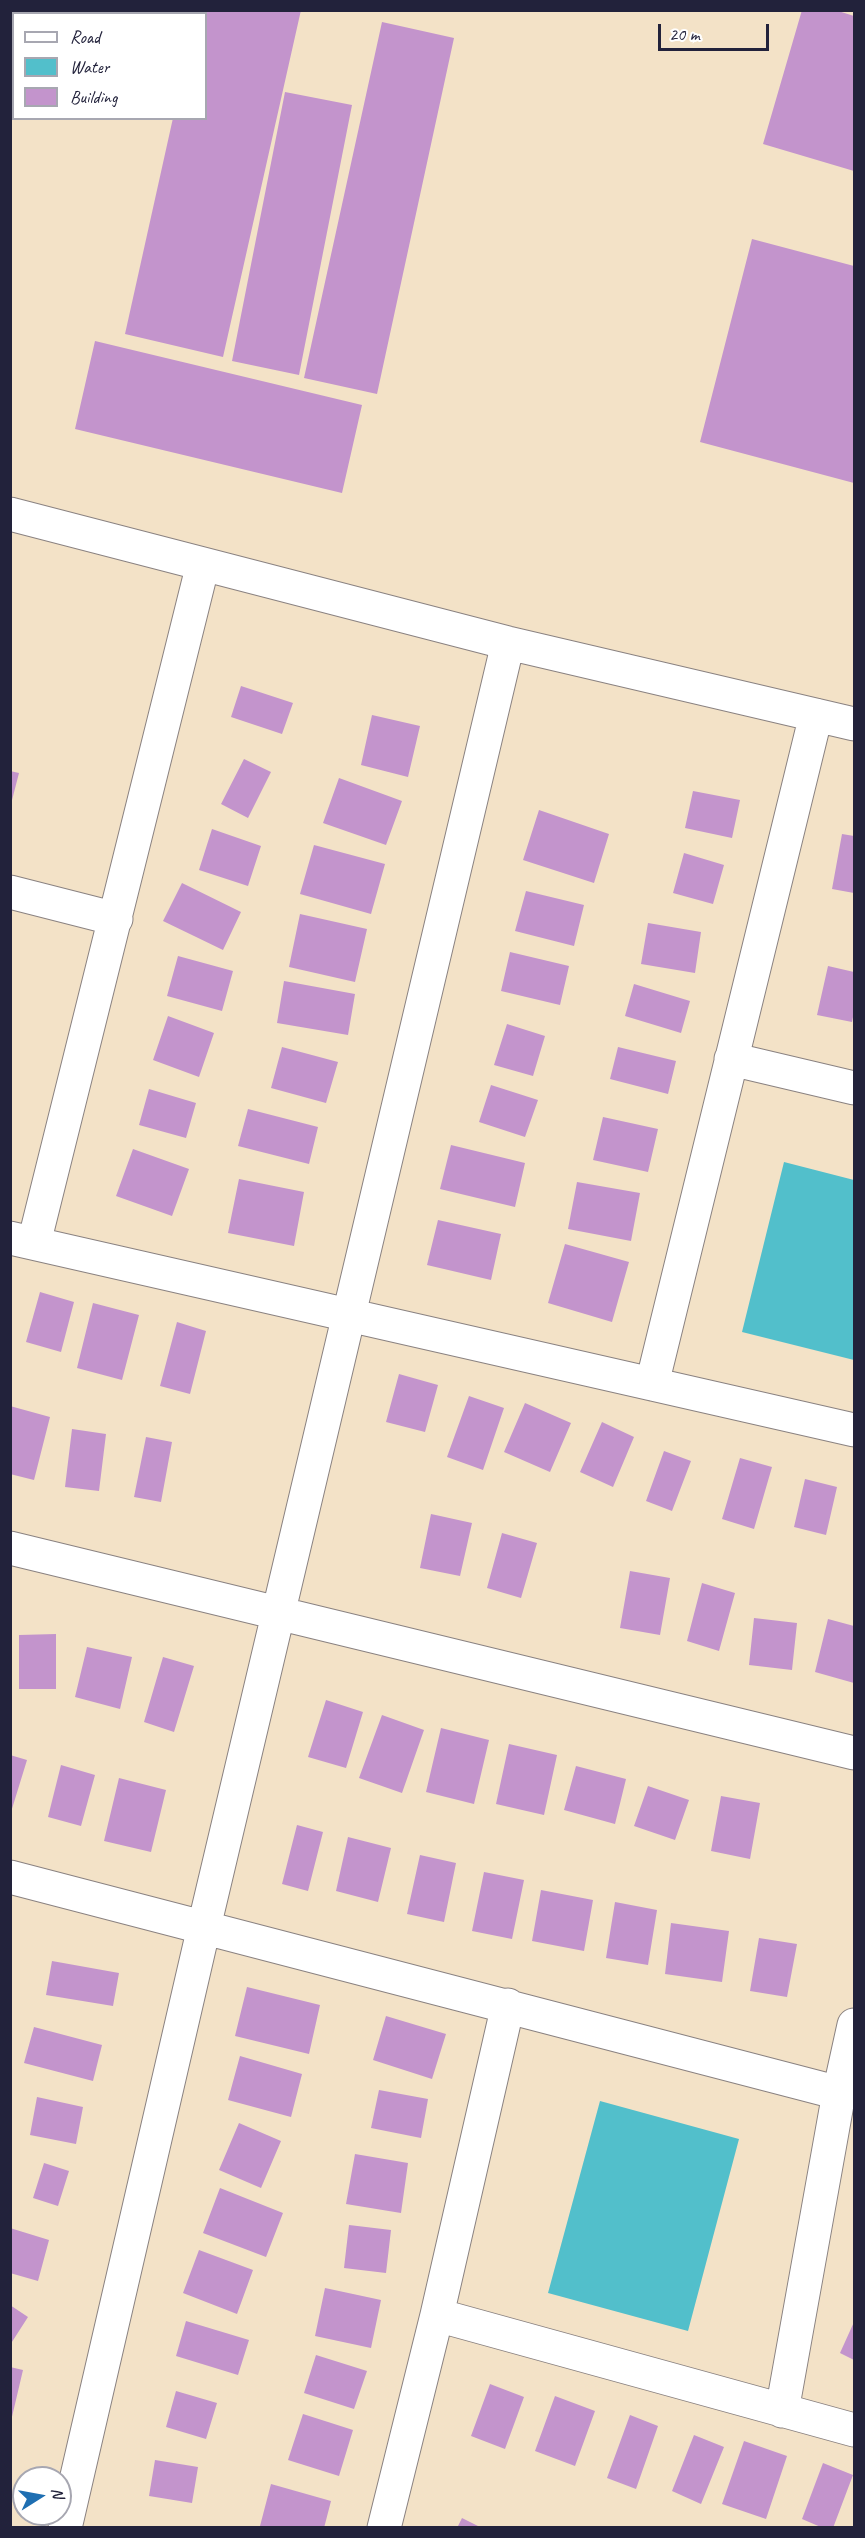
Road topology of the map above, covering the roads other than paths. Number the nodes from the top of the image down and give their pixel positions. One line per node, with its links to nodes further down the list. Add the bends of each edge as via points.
1 (10, 514): 2 (street)
2 (203, 564): 3 (street); 7 (street)
3 (508, 643): 4 (street); 11 (street)
4 (816, 715): 5 (street); 8 (street)
5 (855, 724)
6 (10, 892): 7 (street)
7 (116, 919): 10 (street)
8 (731, 1059): 9 (street); 12 (street)
9 (855, 1088)
10 (22, 1241): 11 (street)
11 (350, 1315): 12 (street); 15 (street)
12 (652, 1384): 13 (street)
13 (855, 1430)
14 (10, 1548): 15 (street)
15 (280, 1613): 16 (street); 18 (street)
16 (855, 1753)
17 (10, 1877): 18 (street)
18 (204, 1927): 19 (street); 25 (street)
19 (508, 2005): 21 (street); 22 (street)
20 (855, 2025): 21 (street)
21 (839, 2093): 23 (street)
22 (437, 2315): 23 (street); 26 (street)
23 (782, 2411): 24 (street)
24 (855, 2430)
25 (65, 2528)
26 (384, 2528)

